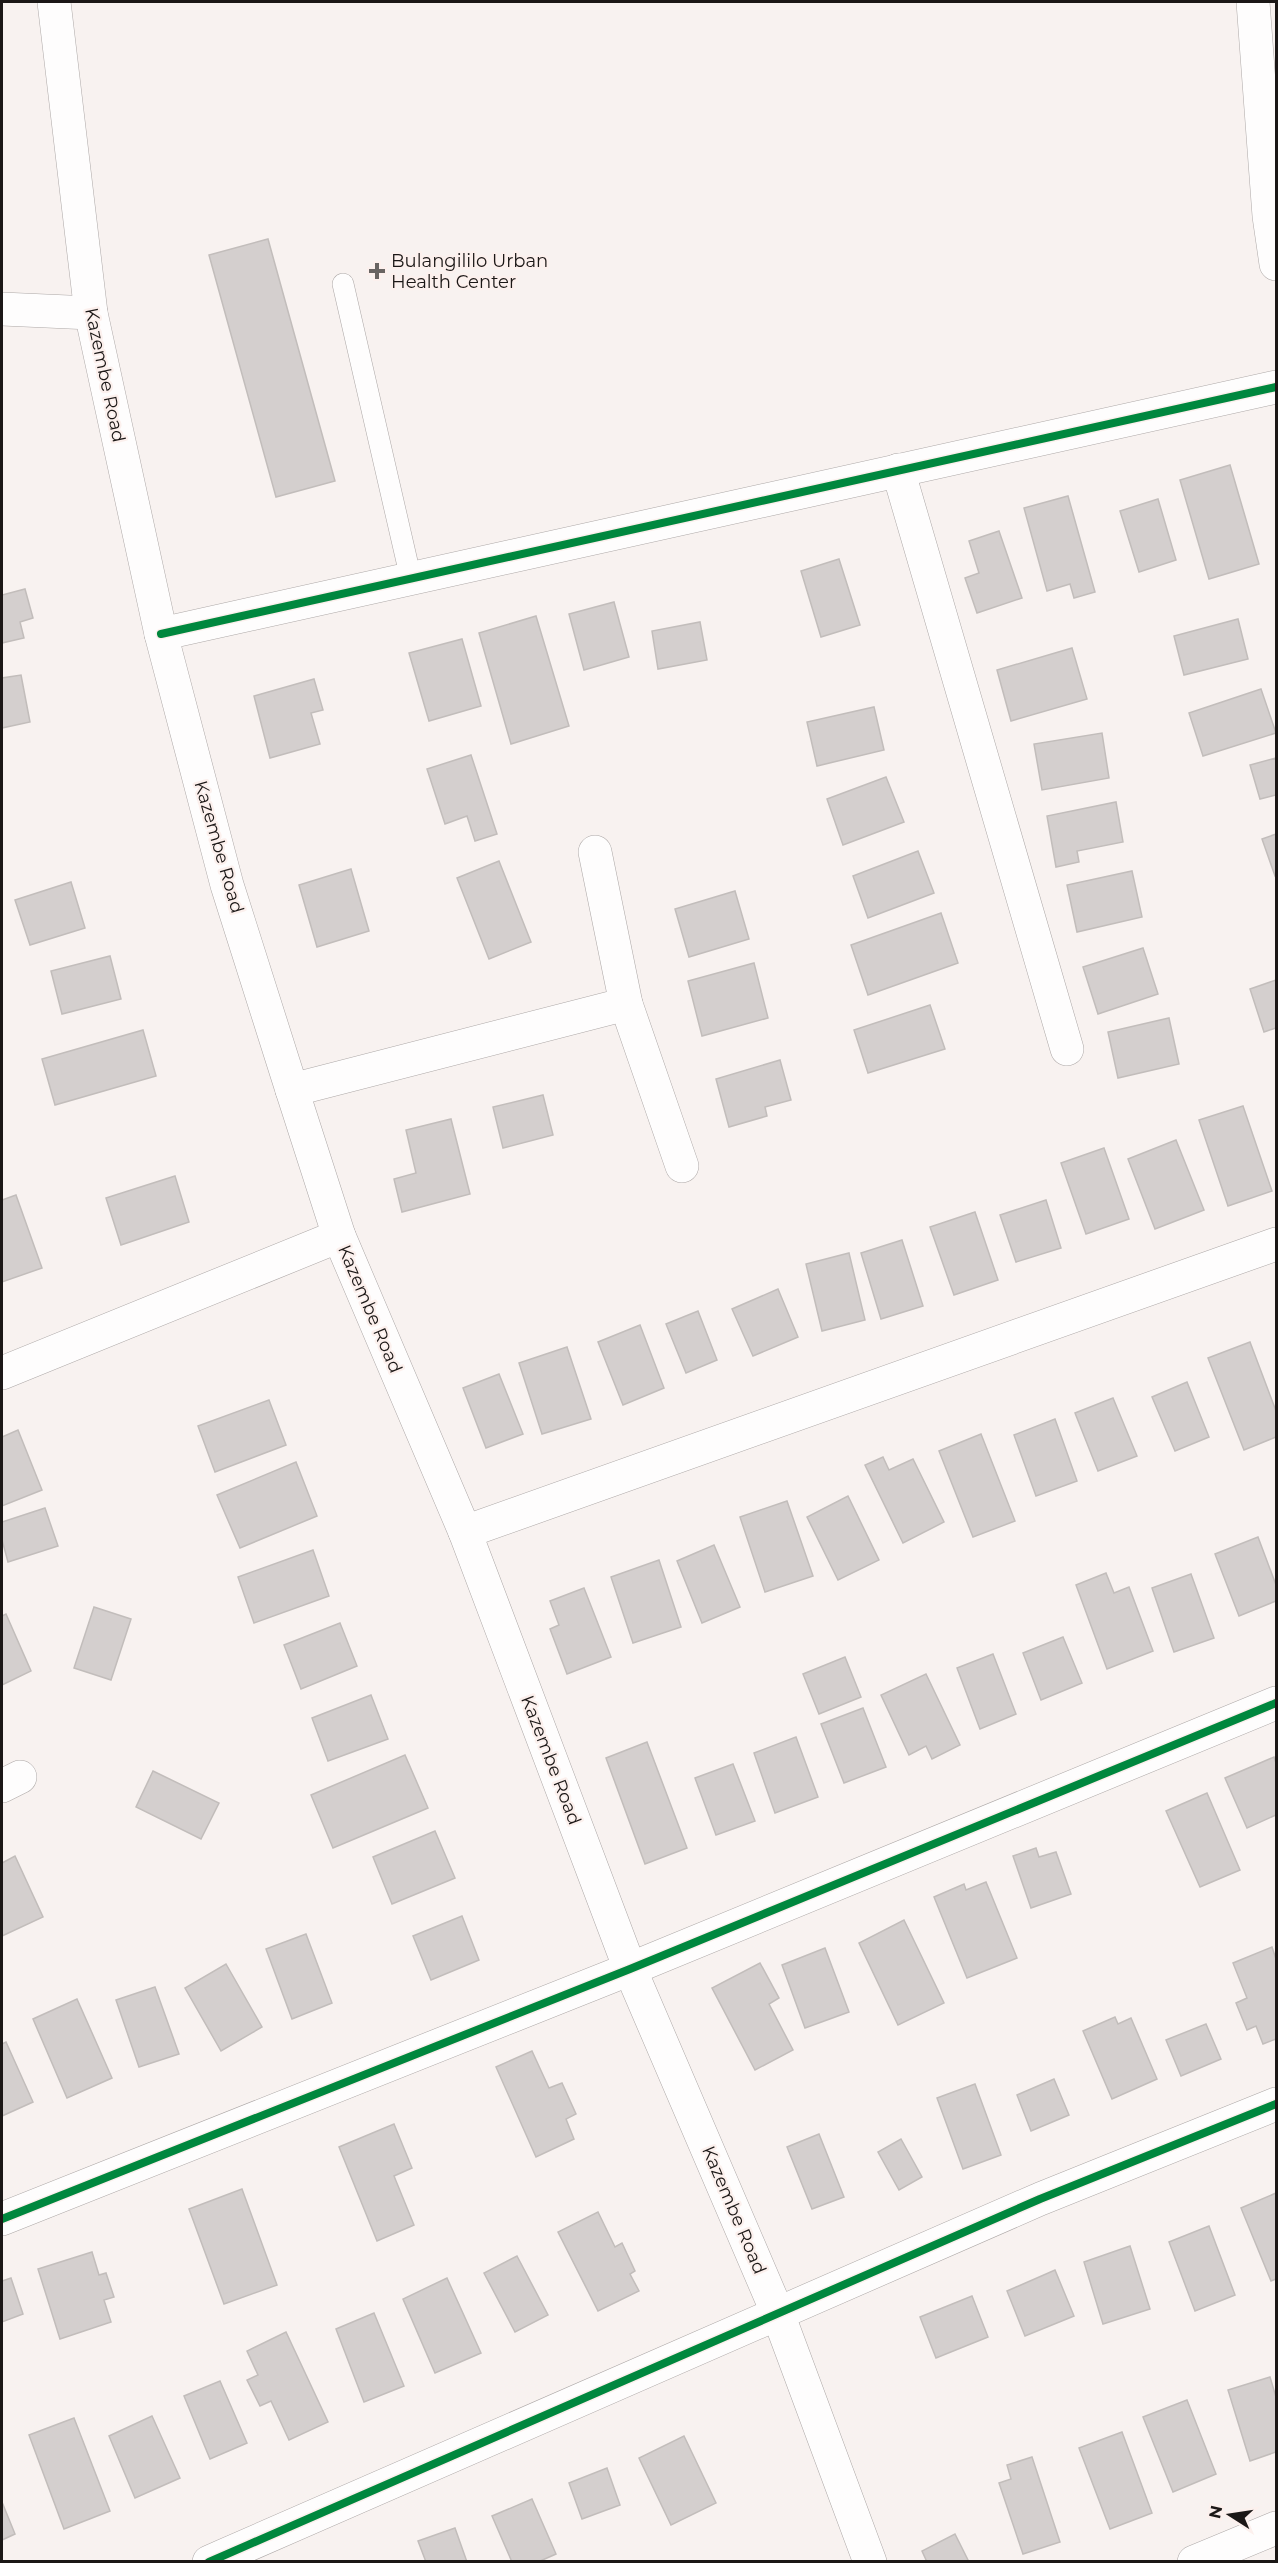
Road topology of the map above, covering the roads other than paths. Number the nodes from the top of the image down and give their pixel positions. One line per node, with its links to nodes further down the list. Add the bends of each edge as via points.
1 (1252, 2): 3 (street)
2 (59, 3): 7 (street, Kazembe Road)
3 (1266, 36): 4 (street, via 1269,216)
4 (1276, 264)
5 (343, 284): 10 (lane)
6 (2, 309): 7 (street)
7 (91, 313): 11 (street, Kazembe Road)
8 (1276, 387): 9 (street)
9 (898, 470): 10 (street); 14 (street)
10 (411, 579): 11 (street)
11 (161, 634): 15 (street, Kazembe Road, via 227,885)
12 (595, 852): 13 (street)
13 (626, 1004): 15 (street); 16 (street)
14 (1066, 1049)
15 (292, 1090): 17 (street, Kazembe Road)
16 (682, 1166)
17 (339, 1236): 19 (street); 20 (street, Kazembe Road)
18 (1276, 1244): 20 (street)
19 (2, 1373)
20 (465, 1532): 22 (street, Kazembe Road)
21 (1276, 1703): 22 (street)
22 (630, 1969): 24 (street); 25 (street, Kazembe Road)
23 (1276, 2103): 25 (street, via 1040,2199)
24 (2, 2219)
25 (778, 2314): 27 (street); 28 (street, Kazembe Road)
26 (1276, 2528): 29 (street)
27 (209, 2562)
28 (870, 2562)
29 (1194, 2562)

